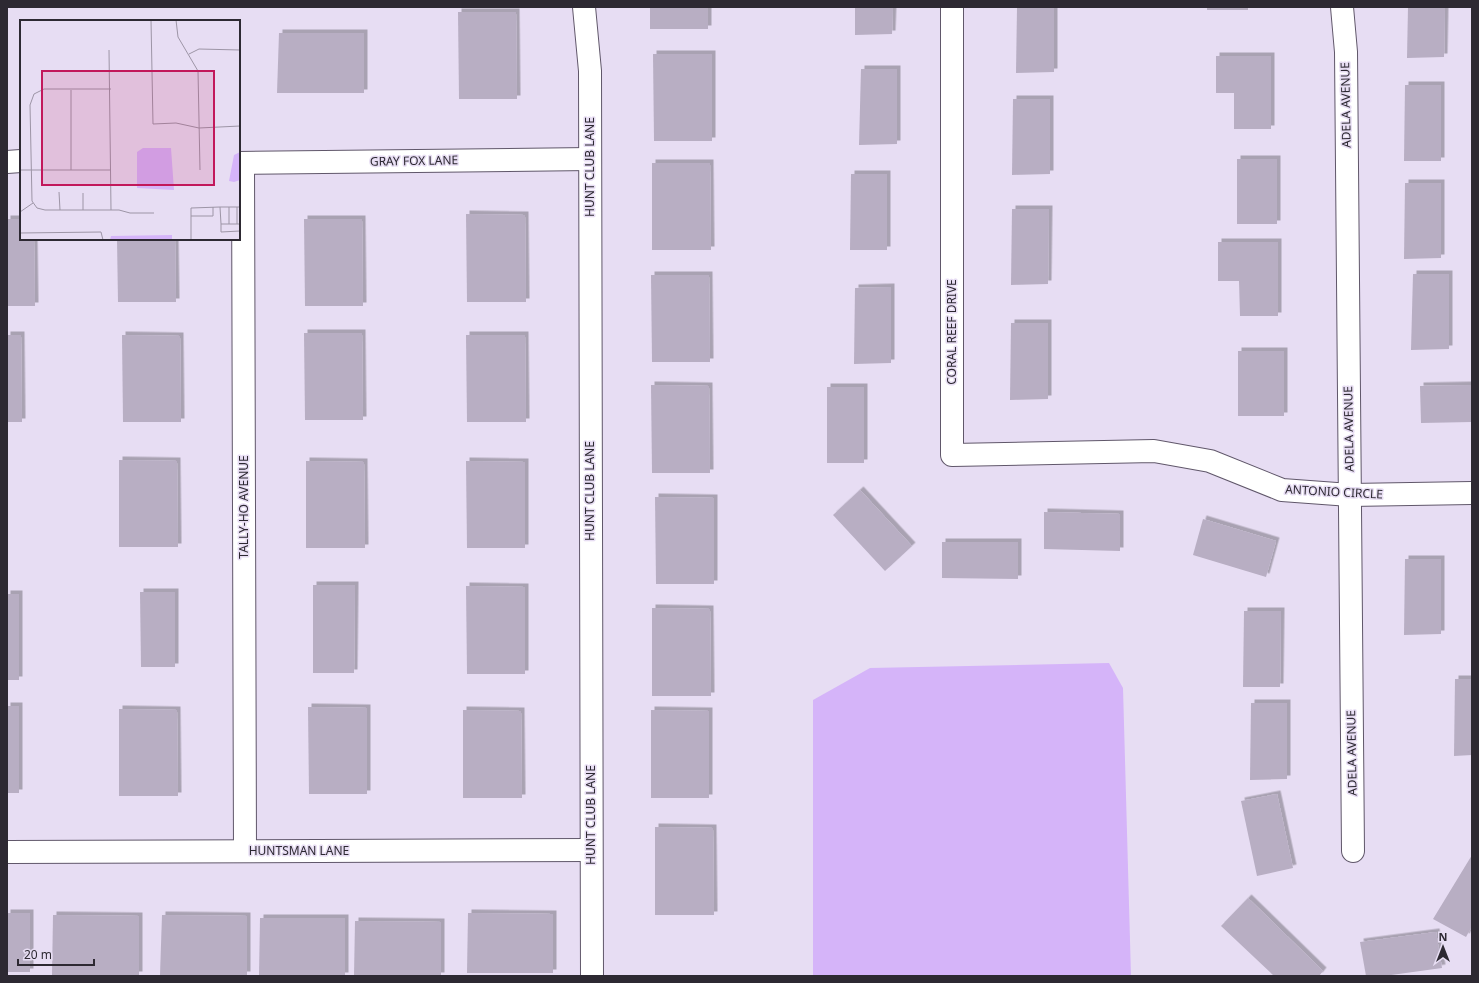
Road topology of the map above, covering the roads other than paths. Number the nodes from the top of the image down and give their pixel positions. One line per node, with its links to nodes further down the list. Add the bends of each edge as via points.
1 (584, 7): 4 (street, HUNT CLUB LANE, via 590,71)
2 (952, 7): 8 (street, CORAL REEF DRIVE, via 952,455)
3 (1342, 7): 10 (street, ADELA AVENUE, via 1346,52)
4 (590, 159): 7 (street, GRAY FOX LANE); 11 (street, HUNT CLUB LANE)
5 (20, 161): 6 (street)
6 (7, 162)
7 (241, 163): 13 (street, TALLY-HO AVENUE)
8 (1154, 451): 10 (street, ANTONIO CIRCLE, via 1210,461 1282,490)
9 (1472, 493): 10 (street, ANTONIO CIRCLE)
10 (1350, 495): 12 (street, ADELA AVENUE)
11 (591, 850): 13 (street, HUNTSMAN LANE); 15 (street, HUNT CLUB LANE)
12 (1353, 850)
13 (245, 851): 14 (street, HUNTSMAN LANE)
14 (7, 852)
15 (592, 976)

